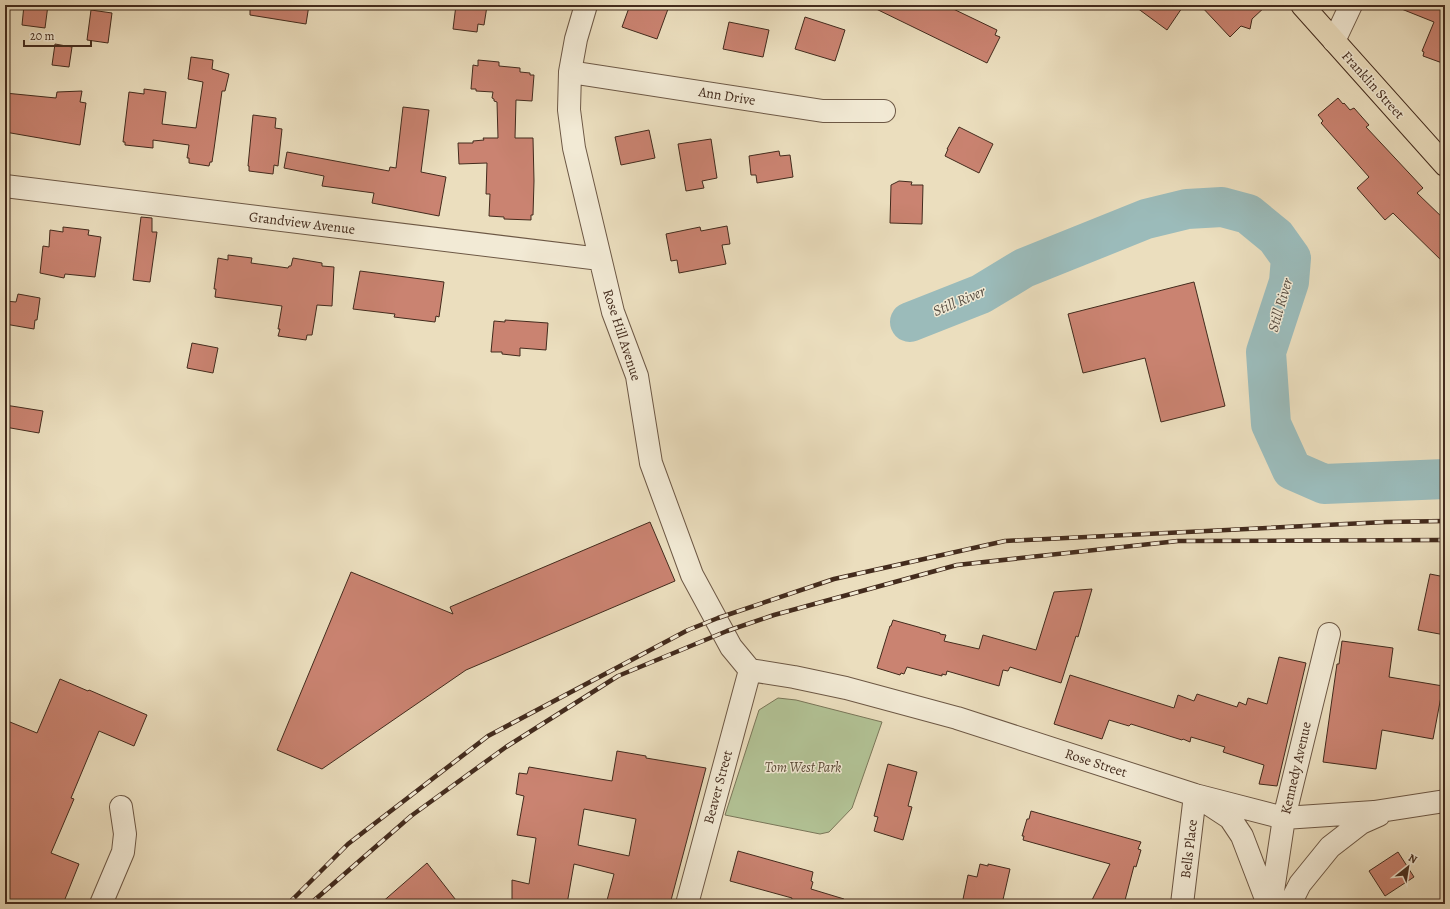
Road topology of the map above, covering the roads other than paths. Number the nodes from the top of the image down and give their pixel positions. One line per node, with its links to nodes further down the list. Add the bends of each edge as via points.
1 (586, 5): 5 (street, Rose Hill Avenue)
2 (1302, 5): 4 (main road, Franklin Street)
3 (1351, 5): 4 (street)
4 (1334, 41): 7 (main road, Franklin Street)
5 (570, 72): 6 (street, Ann Drive, via 823,111); 9 (street, Rose Hill Avenue, via 569,110 574,148)
6 (884, 111)
7 (1445, 165)
8 (5, 186): 9 (street, Grandview Avenue)
9 (600, 259): 11 (street, Rose Hill Avenue, via 613,312 637,376 653,470 692,575 731,647)
10 (1329, 634): 16 (street, Kennedy Avenue)
11 (750, 670): 12 (street, Rose Street, via 846,688 957,718); 18 (street, Beaver Street)
12 (1195, 795): 16 (street, Rose Street); 19 (street, Bells Place); 20 (street, via 1230,818 1242,836)
13 (1445, 801): 15 (street, Rose Street)
14 (121, 807): 17 (street, via 125,834 123,852)
15 (1389, 810): 16 (street, Rose Street); 22 (street, via 1362,823 1330,847 1300,884)
16 (1284, 818): 21 (street, Kennedy Avenue)
17 (102, 904)
18 (687, 904)
19 (1182, 904)
20 (1268, 904)
21 (1271, 904)
22 (1290, 904)

